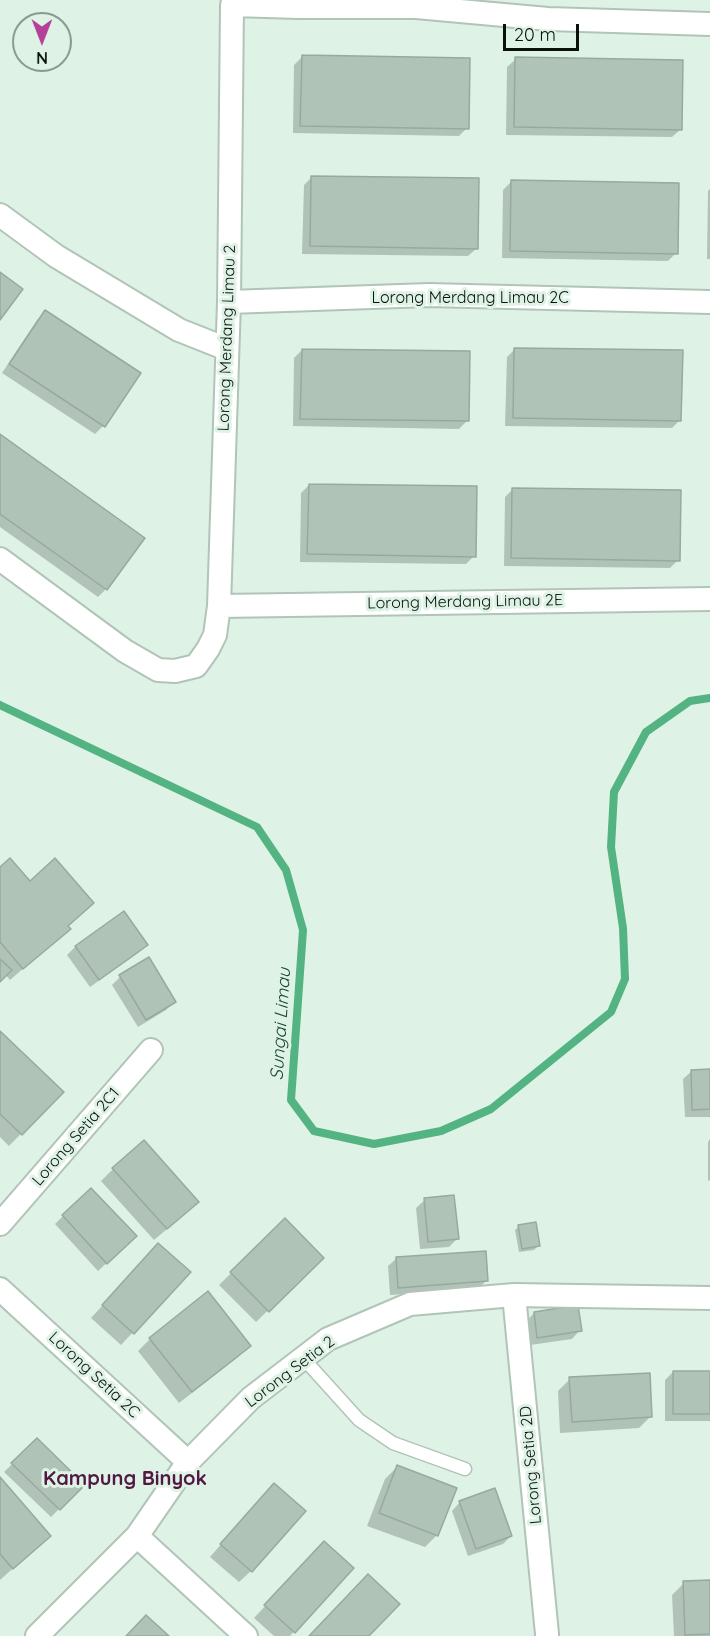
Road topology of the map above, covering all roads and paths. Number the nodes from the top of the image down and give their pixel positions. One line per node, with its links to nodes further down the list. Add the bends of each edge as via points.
1 (710, 24): 3 (street, Lorong Merdang Limau 2, via 548,20 416,7 232,5)
2 (0, 215): 5 (street, via 56,256 179,330)
3 (229, 302): 4 (street, Lorong Merdang Limau 2C, via 429,296); 5 (street, Lorong Merdang Limau 2)
4 (710, 302)
5 (227, 349): 8 (street, Lorong Merdang Limau 2)
6 (0, 559): 8 (street, Lorong Merdang Limau 2, via 125,651 158,670 196,666 215,635)
7 (710, 599): 8 (street, Lorong Merdang Limau 2E)
8 (219, 606)
9 (151, 1050): 10 (street, Lorong Setia 2C1)
10 (0, 1224)
11 (0, 1289): 15 (street, Lorong Setia 2C)
12 (514, 1295): 13 (street, Lorong Setia 2); 14 (street, Lorong Setia 2, via 410,1304 328,1339); 18 (street, Lorong Setia 2D)
13 (710, 1298)
14 (303, 1358): 15 (street, Lorong Setia 2, via 251,1398); 16 (lane, via 359,1420 393,1443)
15 (188, 1462): 17 (street, Lorong Setia 2)
16 (465, 1469)
17 (137, 1536): 19 (street, Lorong Setia 2); 20 (street)
18 (547, 1634)
19 (37, 1636)
20 (246, 1636)

